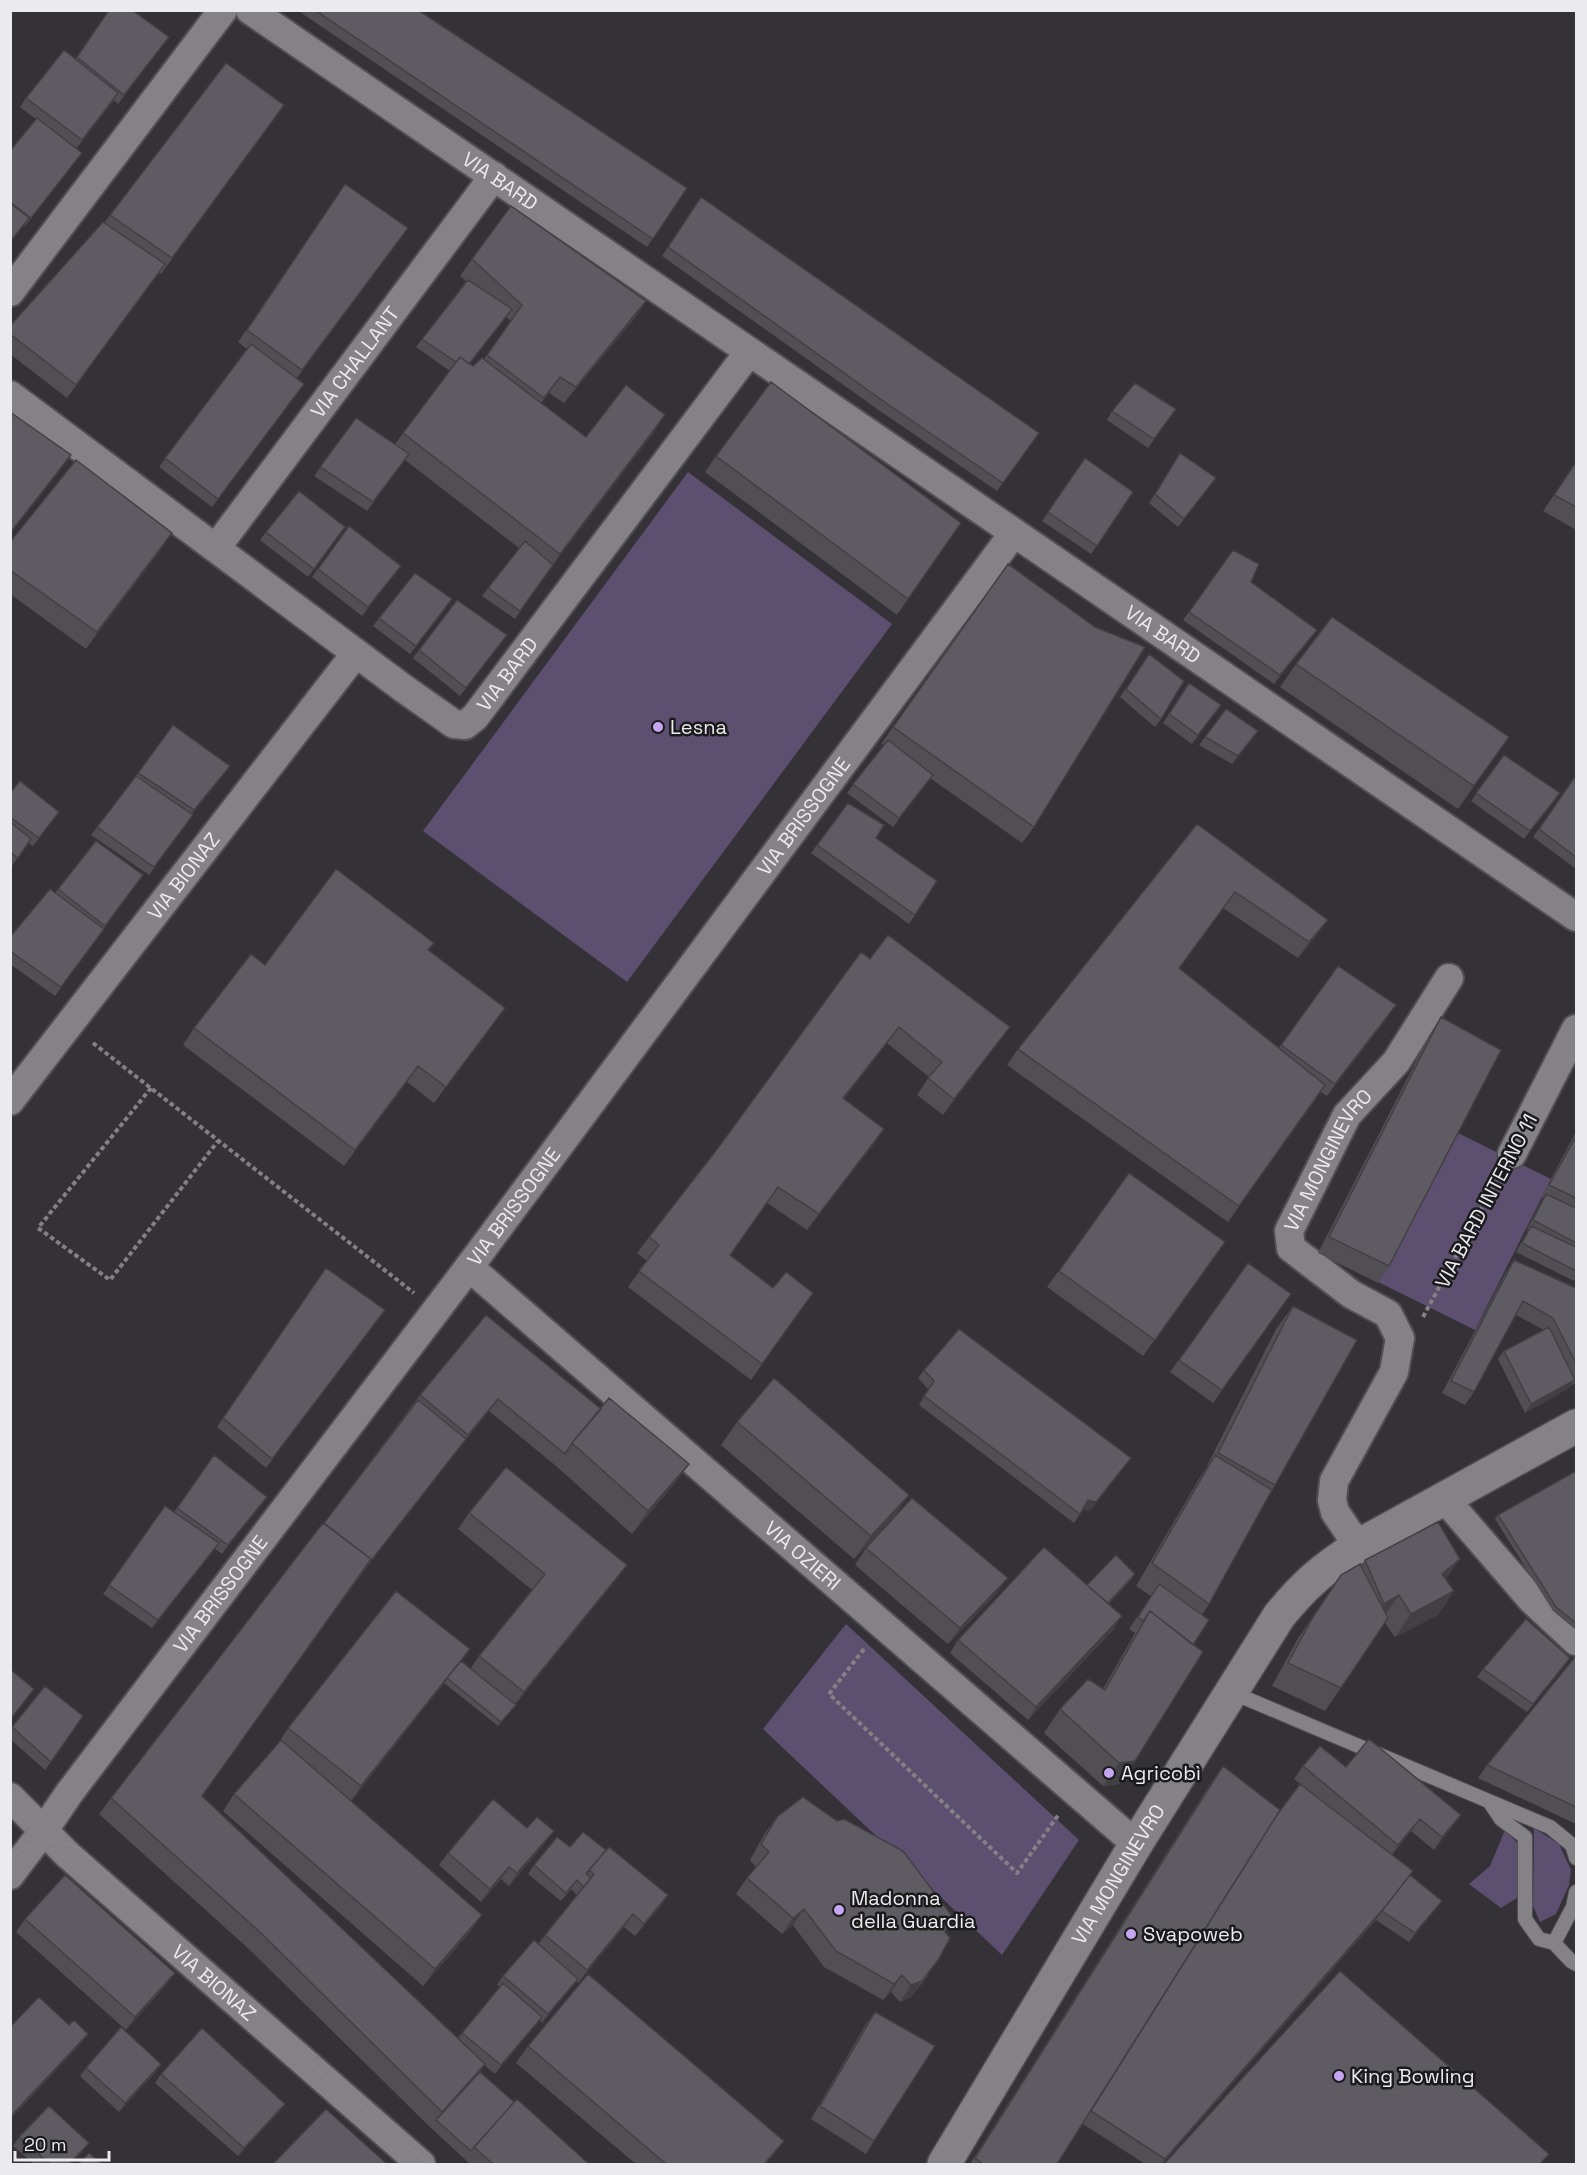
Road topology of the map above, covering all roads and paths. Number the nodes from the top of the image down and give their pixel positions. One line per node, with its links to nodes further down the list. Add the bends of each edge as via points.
1 (224, 10): 4 (street)
2 (250, 10): 3 (street, VIA BARD)
3 (494, 176): 5 (street, VIA BARD); 8 (street, VIA CHALLANT)
4 (10, 291)
5 (749, 352): 7 (street, VIA BARD); 9 (street, VIA BARD, via 475,717 465,725 454,724)
6 (10, 395): 8 (street)
7 (1013, 534): 10 (street, VIA BARD); 19 (street, VIA BRISSOGNE)
8 (216, 548): 9 (street)
9 (356, 653): 12 (street, VIA BIONAZ)
10 (1576, 917)
11 (1449, 978): 23 (street, VIA MONGINEVRO, via 1396,1062 1347,1115 1289,1231 1291,1248 1351,1294 1388,1314 1400,1338 1394,1372 1334,1481 1335,1512)
12 (69, 1025): 14 (path); 15 (street, VIA BIONAZ)
13 (1576, 1029): 17 (street, VIA BARD INTERNO 11)
14 (151, 1088): 16 (path); 16 (path, via 38,1228 110,1280)
15 (10, 1101)
16 (218, 1141): 20 (path)
17 (1512, 1154): 18 (path, VIA BARD INTERNO 11, via 1421,1321)
18 (1471, 1229)
19 (469, 1267): 20 (street, VIA BRISSOGNE); 24 (street, VIA OZIERI)
20 (436, 1310): 30 (street, VIA BRISSOGNE)
21 (1576, 1426): 22 (street, VIA MONGINEVRO)
22 (1444, 1498): 23 (street, VIA MONGINEVRO); 25 (street, via 1532,1600)
23 (1358, 1546): 26 (street, VIA MONGINEVRO, via 1324,1568 1300,1590 1278,1616)
24 (883, 1625): 27 (street, VIA OZIERI); 27 (path, via 829,1694 1017,1873)
25 (1576, 1641)
26 (1231, 1692): 29 (lane); 31 (street, VIA MONGINEVRO)
27 (1075, 1791): 31 (street, VIA OZIERI)
28 (10, 1797): 30 (street, VIA BIONAZ)
29 (1489, 1801): 32 (lane, via 1550,1827 1572,1845); 35 (lane, via 1501,1819 1525,1837 1525,1919 1539,1939)
30 (44, 1830): 33 (street, VIA BRISSOGNE); 37 (street, VIA BIONAZ)
31 (1136, 1844): 38 (street, VIA MONGINEVRO)
32 (1576, 1858)
33 (10, 1875)
34 (1576, 1892): 35 (lane)
35 (1554, 1943): 36 (lane)
36 (1576, 1964)
37 (421, 2164)
38 (944, 2164)

